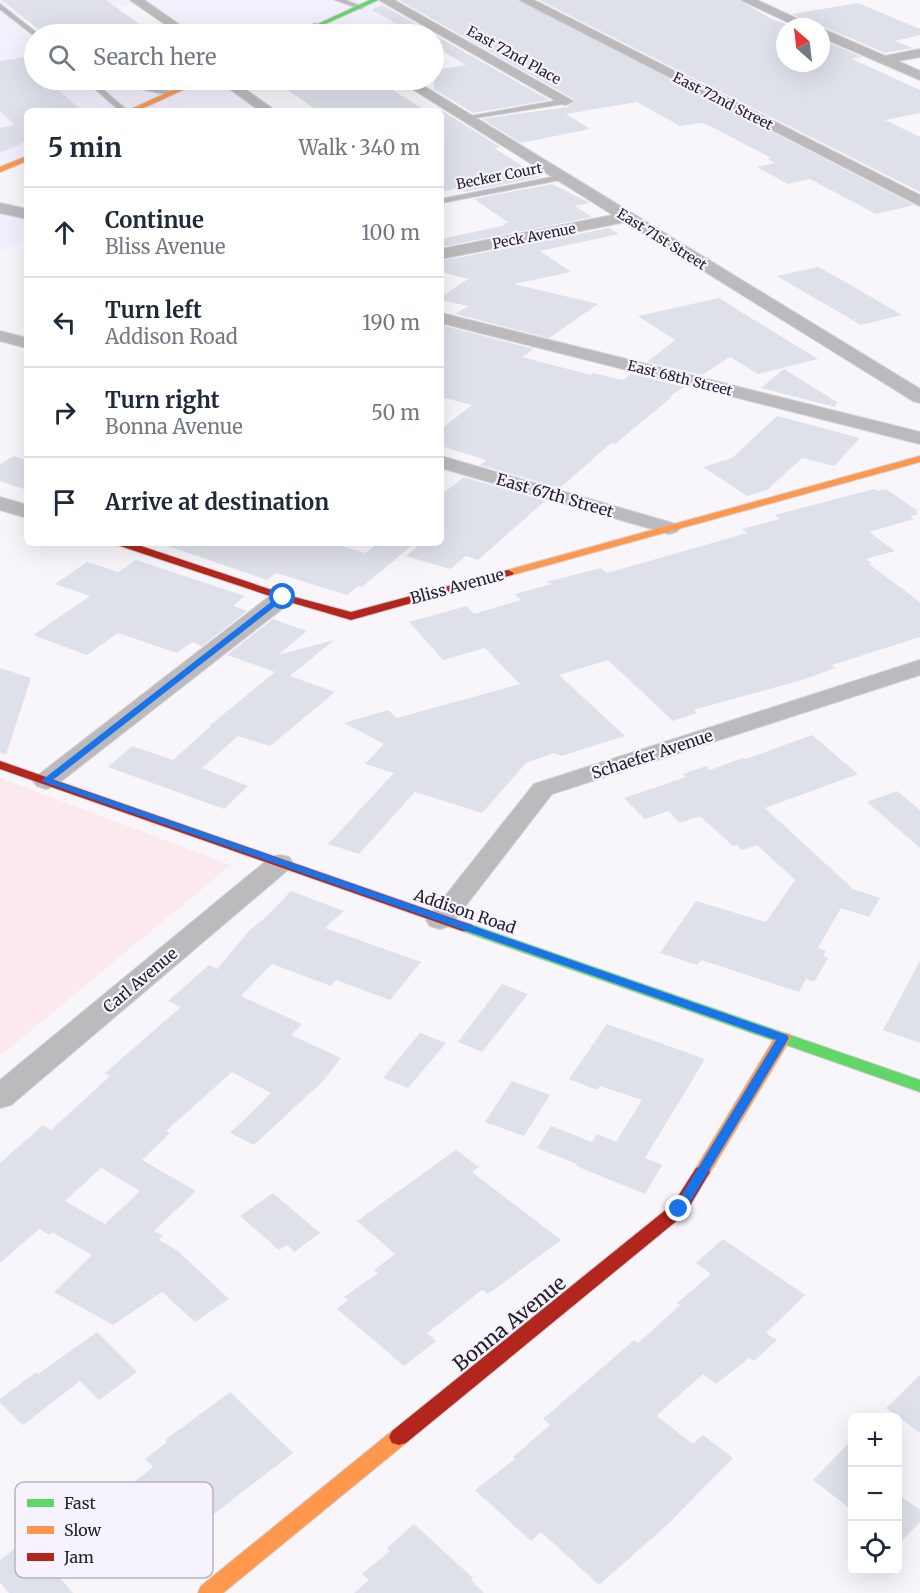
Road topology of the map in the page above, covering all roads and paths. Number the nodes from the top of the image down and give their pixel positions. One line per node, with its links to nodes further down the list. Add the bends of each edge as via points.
1 (136, 0): 10 (street)
2 (338, 0): 8 (lane)
3 (375, 0): 8 (street)
4 (385, 0): 12 (street, East 72nd Place)
5 (525, 0): 34 (street, East 72nd Street)
6 (747, 0): 9 (street)
7 (0, 6): 13 (lane)
8 (361, 7): 11 (street)
9 (788, 18)
10 (172, 24)
11 (322, 24)
12 (428, 24)
13 (24, 25)
14 (444, 33): 25 (street, East 72nd Place)
15 (830, 36): 17 (street)
16 (920, 53): 17 (street)
17 (884, 60): 18 (street)
18 (920, 76)
19 (100, 90): 26 (lane)
20 (160, 90): 24 (lane)
21 (177, 90): 24 (street)
22 (239, 90): 28 (street)
23 (422, 90): 29 (street, East 71st Street)
24 (170, 93): 27 (street)
25 (566, 101): 29 (lane)
26 (121, 108)
27 (138, 108)
28 (265, 108)
29 (469, 117): 32 (street, East 71st Street)
30 (24, 159): 31 (street)
31 (0, 170)
32 (562, 177): 33 (lane, Becker Court); 37 (street, East 71st Street)
33 (444, 200)
34 (920, 201)
35 (0, 208): 36 (street)
36 (24, 213)
37 (627, 217): 38 (street, Peck Avenue); 42 (street, East 71st Street)
38 (444, 253)
39 (444, 319): 43 (street, East 68th Street)
40 (0, 336): 41 (street)
41 (24, 342)
42 (920, 397)
43 (920, 438)
44 (920, 459): 48 (street, Bliss Avenue)
45 (444, 463): 48 (street, East 67th Street)
46 (0, 503): 47 (street)
47 (24, 511)
48 (669, 528): 50 (street, Bliss Avenue, via 351,616)
49 (130, 546): 50 (street, Bliss Avenue)
50 (283, 597): 53 (street)
51 (920, 668): 55 (street, Schaefer Avenue, via 543,789)
52 (0, 765): 53 (street, Addison Road)
53 (46, 781): 54 (street, Addison Road)
54 (280, 863): 55 (street, Addison Road); 58 (street, Carl Avenue)
55 (440, 920): 56 (street, Addison Road)
56 (783, 1038): 57 (street, Addison Road); 59 (street, Bonna Avenue, via 679,1209)
57 (920, 1086)
58 (0, 1097)
59 (208, 1593)

